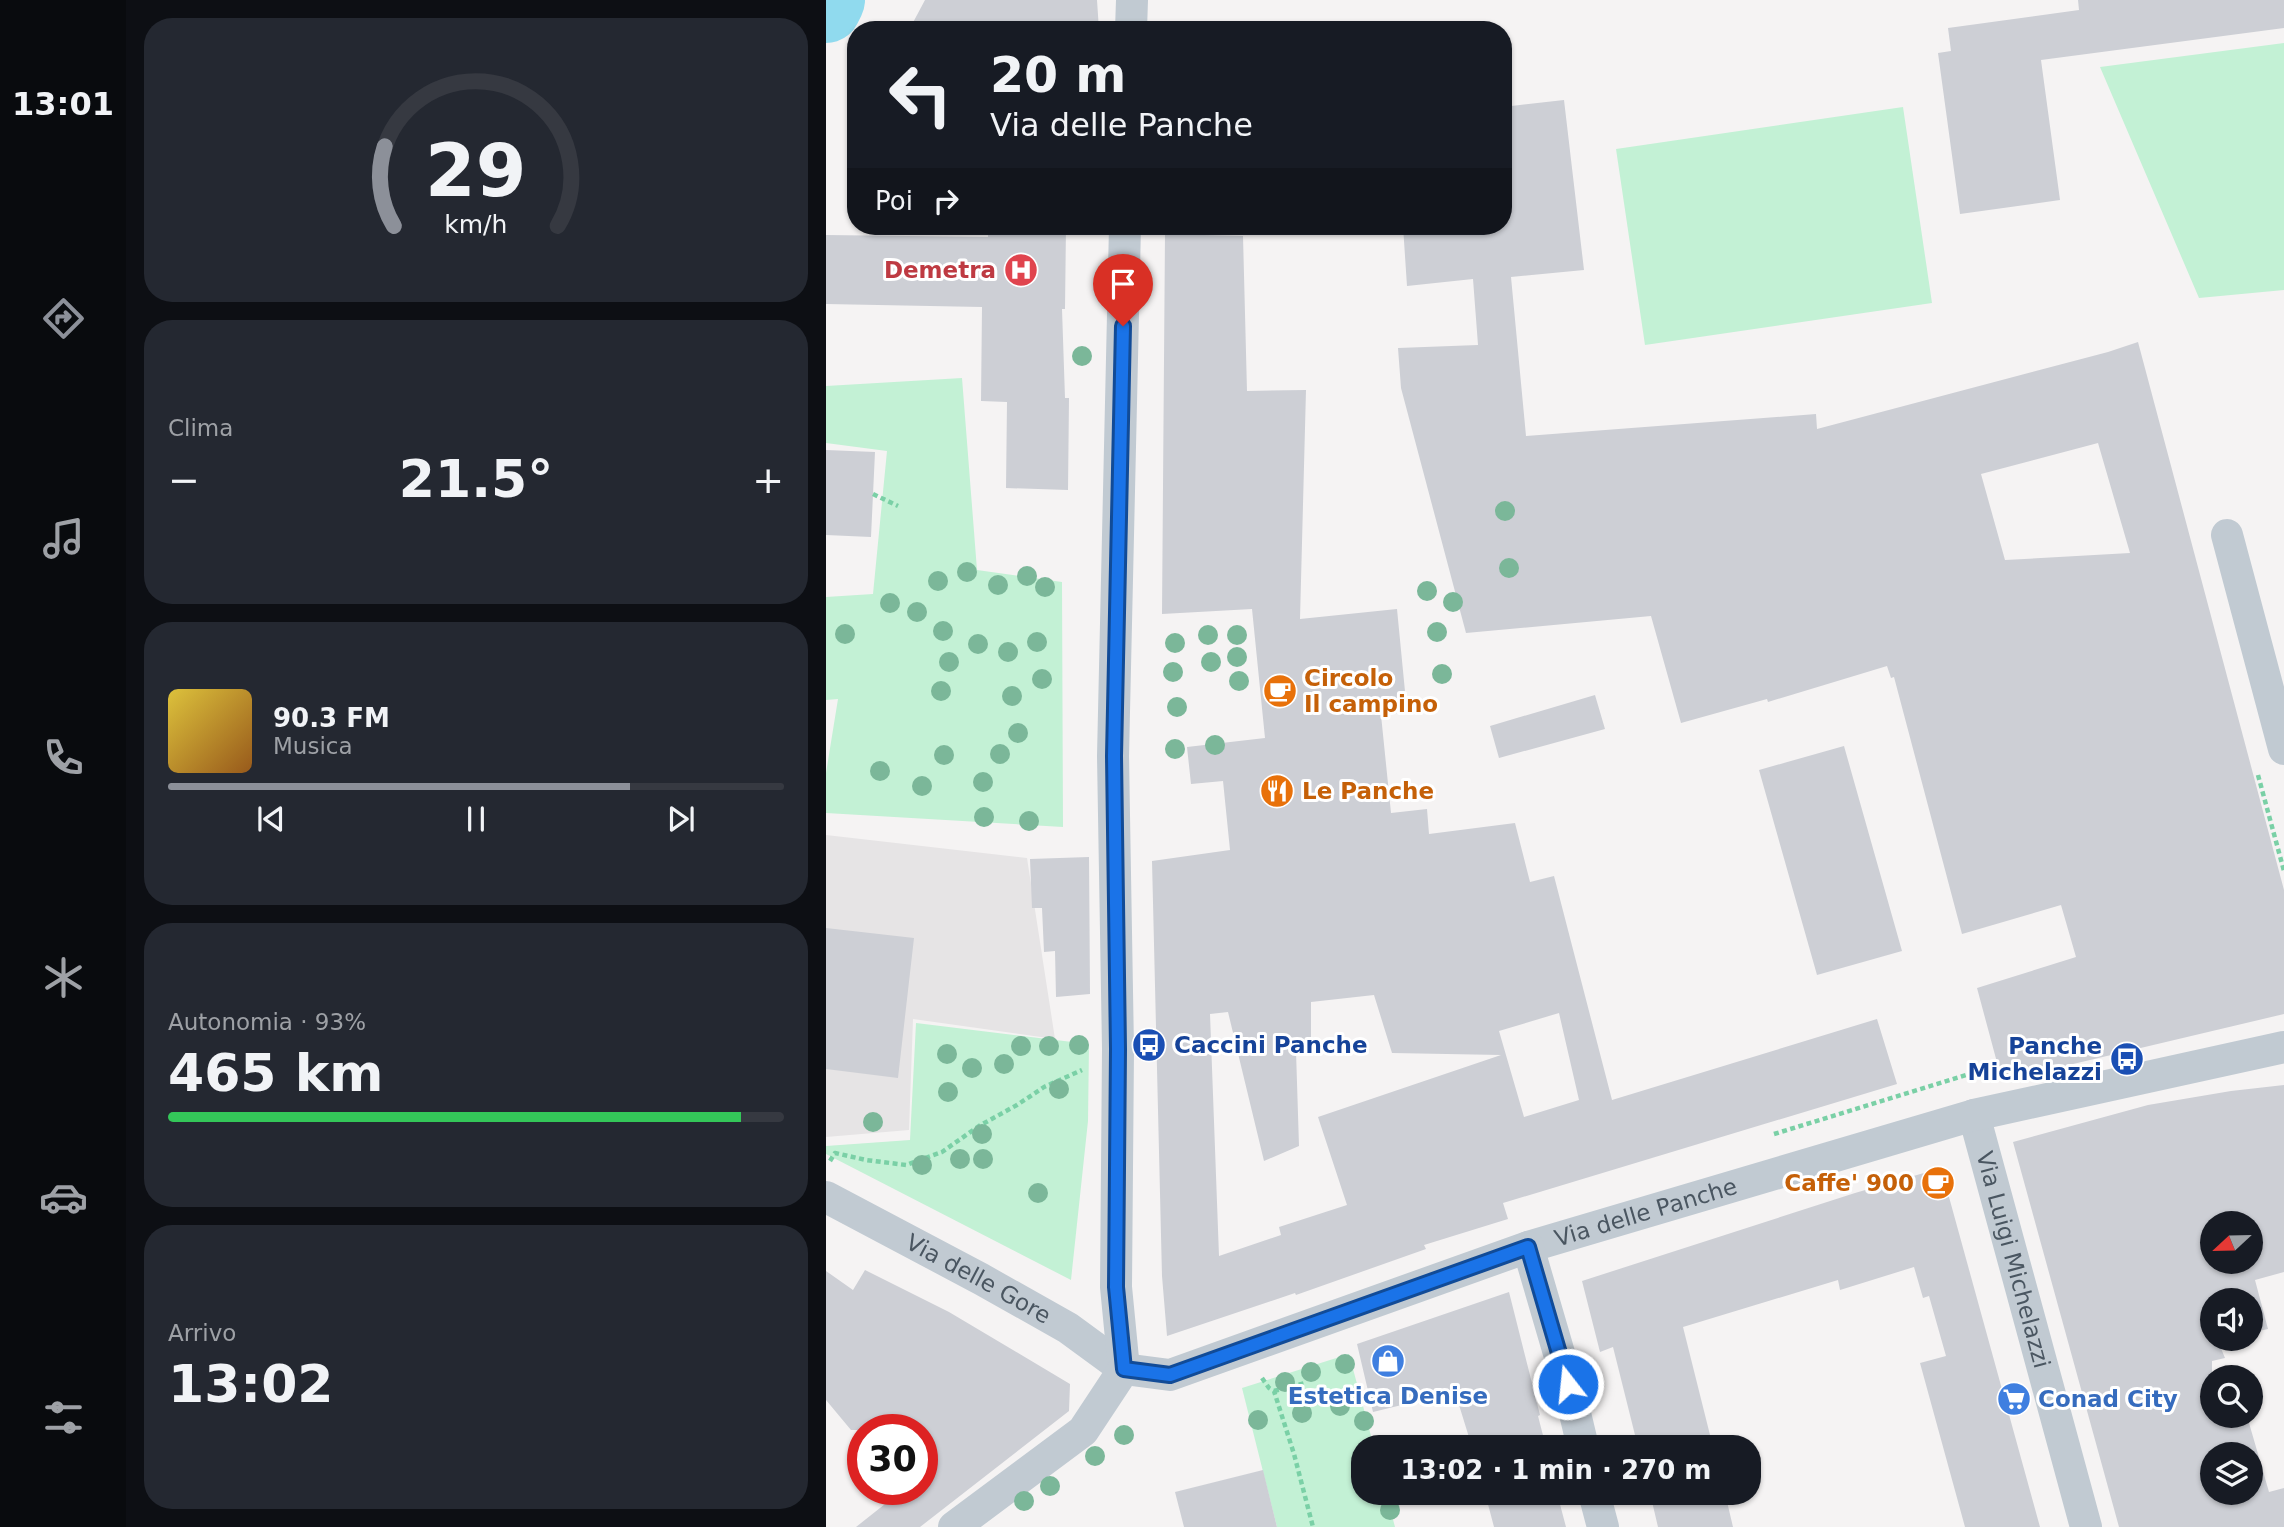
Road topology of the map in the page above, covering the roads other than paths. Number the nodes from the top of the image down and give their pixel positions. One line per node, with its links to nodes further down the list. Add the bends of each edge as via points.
1 (1132, 0): 2 (street)
2 (1131, 21)
3 (1125, 235): 10 (street, via 1114,756 1116,1287)
4 (2227, 535): 5 (street)
5 (2284, 749)
6 (2284, 1046): 7 (street, Via delle Panche)
7 (1974, 1115): 9 (street, Via delle Panche); 15 (street, Via Luigi Michelazzi)
8 (826, 1197): 10 (street, Via delle Gore, via 1057,1322)
9 (1528, 1247): 10 (street, Via delle Panche, via 1170,1375); 11 (street)
10 (1124, 1369): 13 (street, via 1083,1431)
11 (1580, 1435)
12 (1597, 1505): 14 (street)
13 (954, 1527)
14 (1603, 1527)
15 (2086, 1527)

